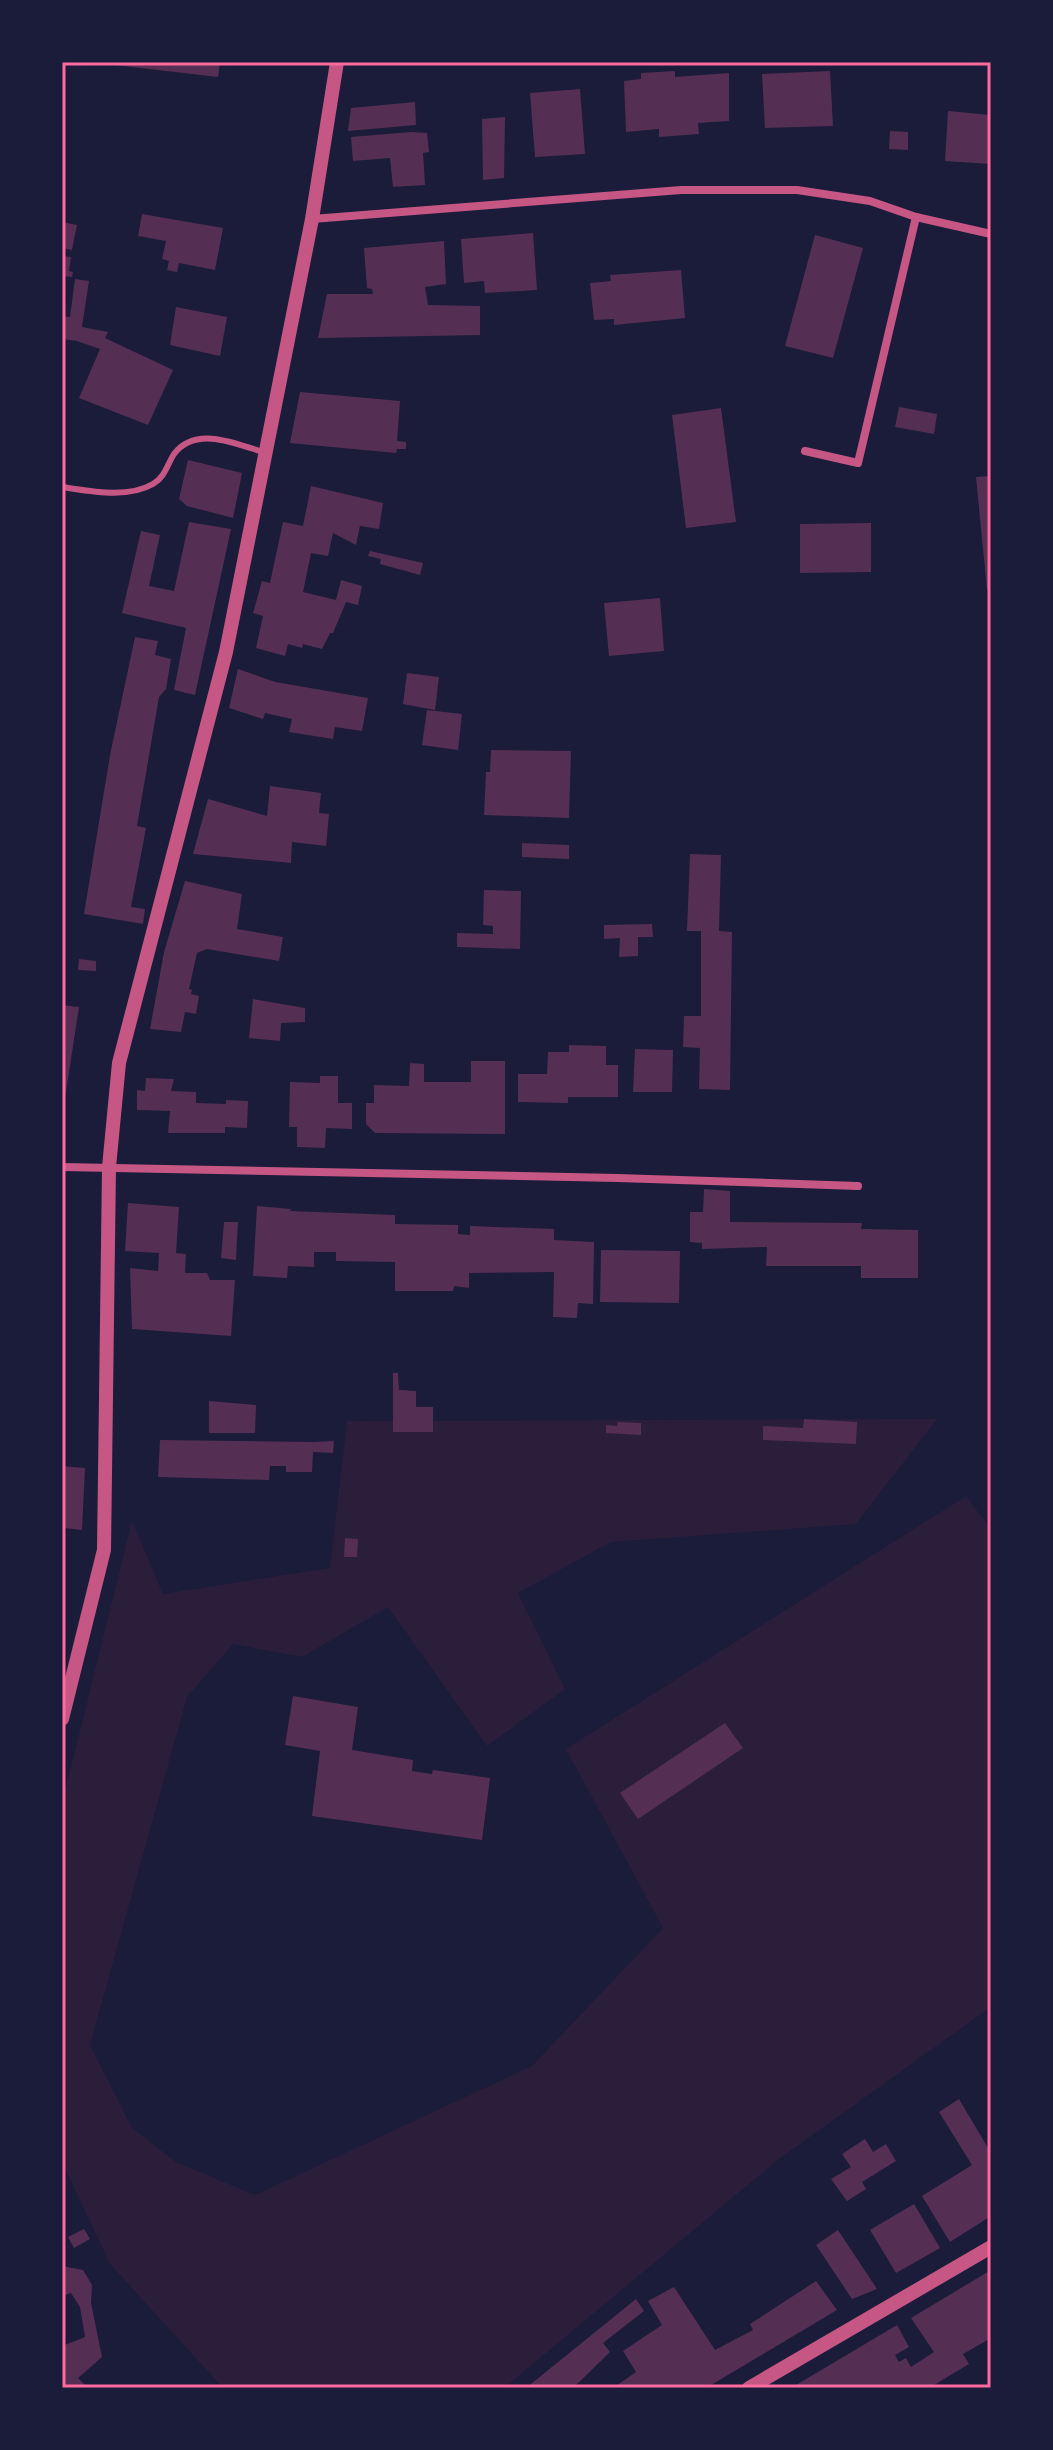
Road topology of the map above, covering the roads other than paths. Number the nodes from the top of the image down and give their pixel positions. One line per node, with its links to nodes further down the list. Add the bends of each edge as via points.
1 (337, 62): 3 (street)
2 (916, 217): 3 (street, via 870,201 797,190 681,190); 4 (street); 5 (street, via 858,463)
3 (312, 219): 6 (street)
4 (991, 234)
5 (805, 451)
6 (266, 453): 7 (lane, via 194,439 173,456 159,480 144,489 104,493); 9 (street, via 226,652 119,1063)
7 (62, 487)
8 (62, 1167): 9 (street)
9 (109, 1167): 10 (street); 11 (street, via 104,1550)
10 (858, 1186)
11 (62, 1719)
12 (991, 2247): 13 (street)
13 (749, 2388)

